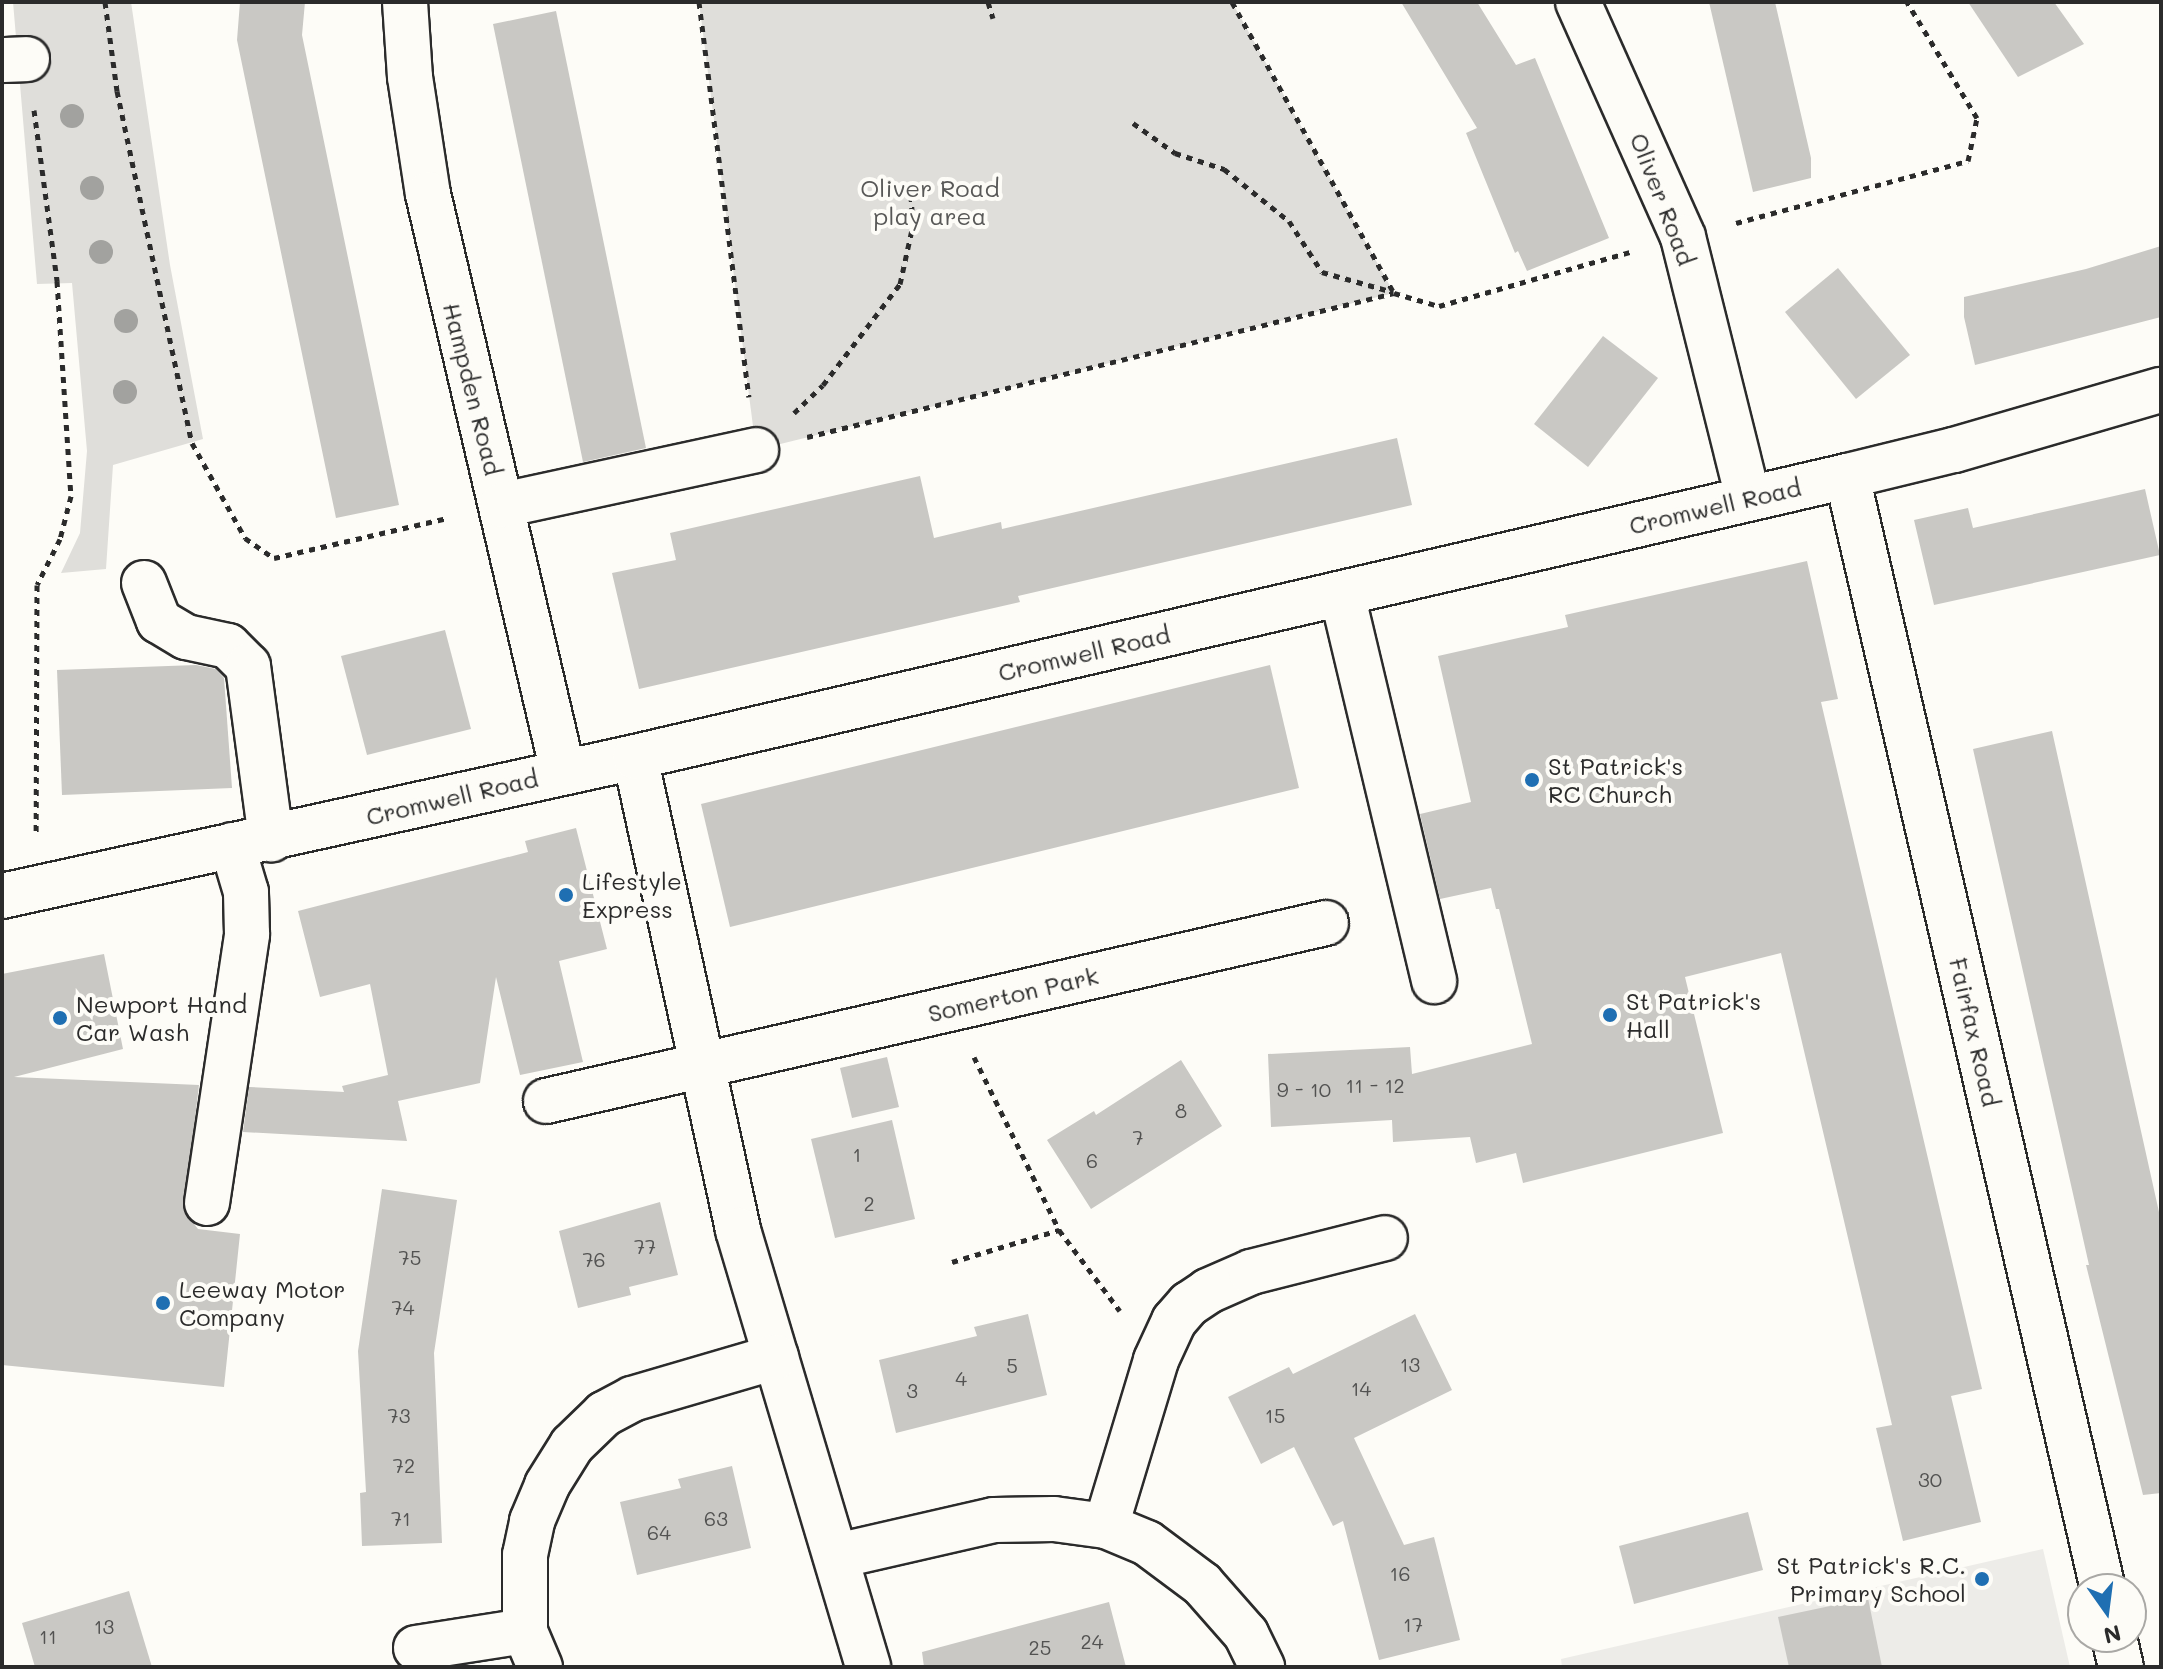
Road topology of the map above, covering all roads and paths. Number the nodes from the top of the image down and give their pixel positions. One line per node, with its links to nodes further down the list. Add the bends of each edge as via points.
1 (105, 2): 18 (path, via 117,91 192,443 245,538 274,558)
2 (405, 2): 18 (street, Hampden Road, via 428,194)
3 (699, 2): 15 (path)
4 (988, 2): 8 (path)
5 (1232, 2): 13 (path)
6 (1578, 2): 12 (street, Oliver Road)
7 (1907, 2): 12 (path, via 1977,118 1968,161)
8 (993, 18)
9 (14, 59): 24 (path, via 57,281 71,496 60,539 37,585 34,822)
10 (1133, 123): 13 (path, via 1175,153 1224,169 1289,221 1322,272)
11 (910, 182): 15 (path, via 913,225 900,284 823,385)
12 (1683, 237): 13 (path, via 1439,306); 17 (street, Oliver Road)
13 (1394, 293): 15 (path)
14 (2161, 390): 16 (street, Cromwell Road)
15 (756, 450): 18 (street)
16 (1847, 476): 17 (street, Cromwell Road); 39 (street, Fairfax Road)
17 (1748, 498): 20 (street, Cromwell Road)
18 (502, 505): 22 (street, Hampden Road)
19 (144, 583): 23 (street, via 159,621 186,637 228,646 248,666)
20 (1342, 594): 21 (street, Cromwell Road); 27 (street)
21 (635, 757): 22 (street, Cromwell Road); 29 (street)
22 (563, 772): 23 (street, Cromwell Road)
23 (251, 842): 24 (street, Cromwell Road); 31 (street, via 247,934)
24 (44, 887): 25 (street, Cromwell Road)
25 (2, 896)
26 (1326, 923): 29 (street, Somerton Park)
27 (1434, 981)
28 (969, 1048): 32 (path)
29 (700, 1065): 30 (street, Somerton Park); 35 (street, via 738,1230)
30 (546, 1101)
31 (207, 1203)
32 (1059, 1230): 34 (path); 36 (path)
33 (1385, 1238): 36 (street, via 1251,1272 1208,1291 1174,1321)
34 (952, 1262)
35 (776, 1357): 38 (street); 41 (street, via 632,1399 581,1434 547,1485 532,1521 523,1574)
36 (1156, 1360): 37 (street)
37 (1106, 1526): 38 (street, via 1054,1519 994,1520); 43 (street, via 1147,1543 1202,1584 1246,1634)
38 (837, 1556): 42 (street)
39 (2099, 1573)
40 (416, 1648): 41 (street)
41 (533, 1649)
42 (868, 1667)
43 (1262, 1667)

